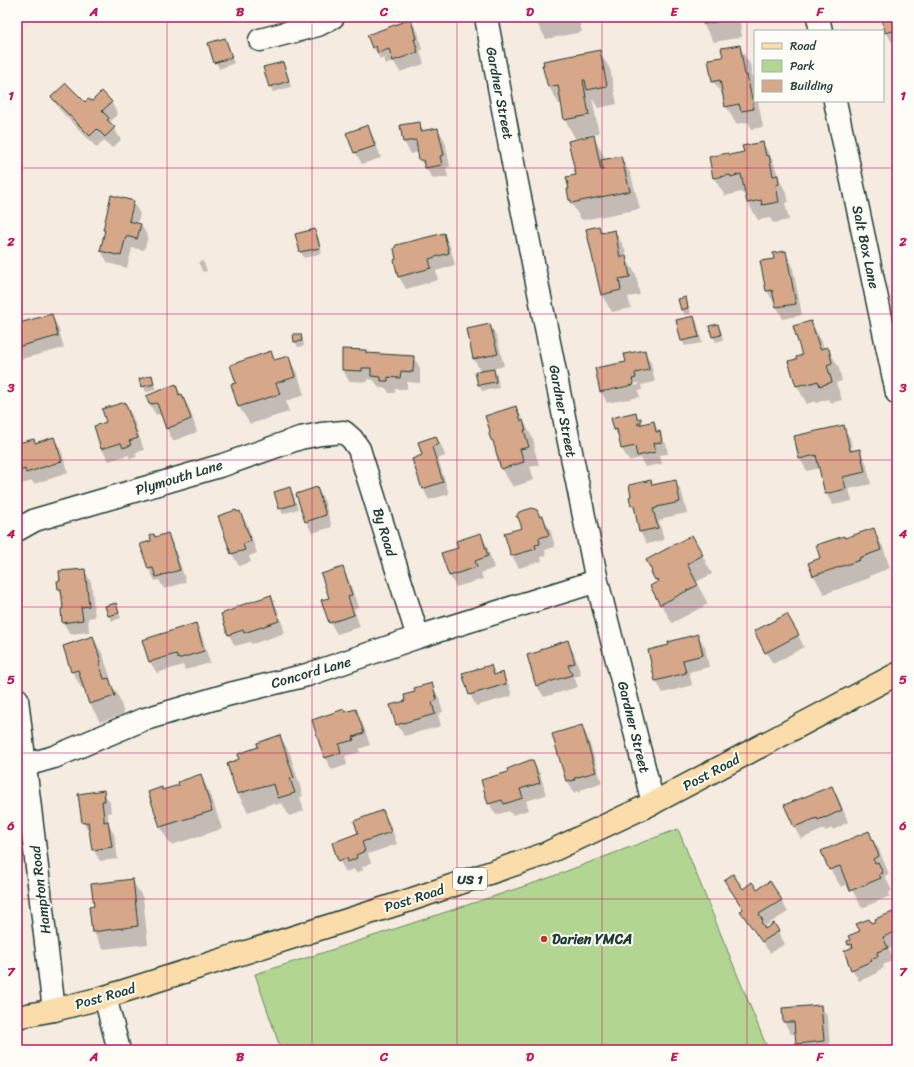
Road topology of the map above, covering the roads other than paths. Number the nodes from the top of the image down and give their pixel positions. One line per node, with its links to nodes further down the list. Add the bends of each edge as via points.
1 (333, 17): 5 (street, via 318,25)
2 (486, 17): 10 (street, Gardner Street)
3 (818, 17): 4 (street)
4 (821, 30)
5 (260, 40)
6 (835, 102): 7 (street, Salt Box Lane)
7 (897, 393)
8 (344, 432): 9 (street, Plymouth Lane, via 300,438 223,465 34,520); 11 (street, By Road, via 359,449)
9 (17, 530)
10 (597, 581): 11 (street, Concord Lane); 15 (street, Gardner Street)
11 (418, 637): 14 (street, Concord Lane, via 307,675 142,720 54,757)
12 (897, 674): 15 (main road, Post Road / US 1)
13 (17, 699): 14 (street, Hampton Road)
14 (26, 765): 17 (street, Hampton Road)
15 (653, 803): 16 (main road, Post Road / US 1, via 545,854 407,901)
16 (105, 997): 17 (main road, Post Road / US 1); 19 (street)
17 (54, 1010): 18 (main road, Post Road / US 1)
18 (17, 1017)
19 (119, 1050)

